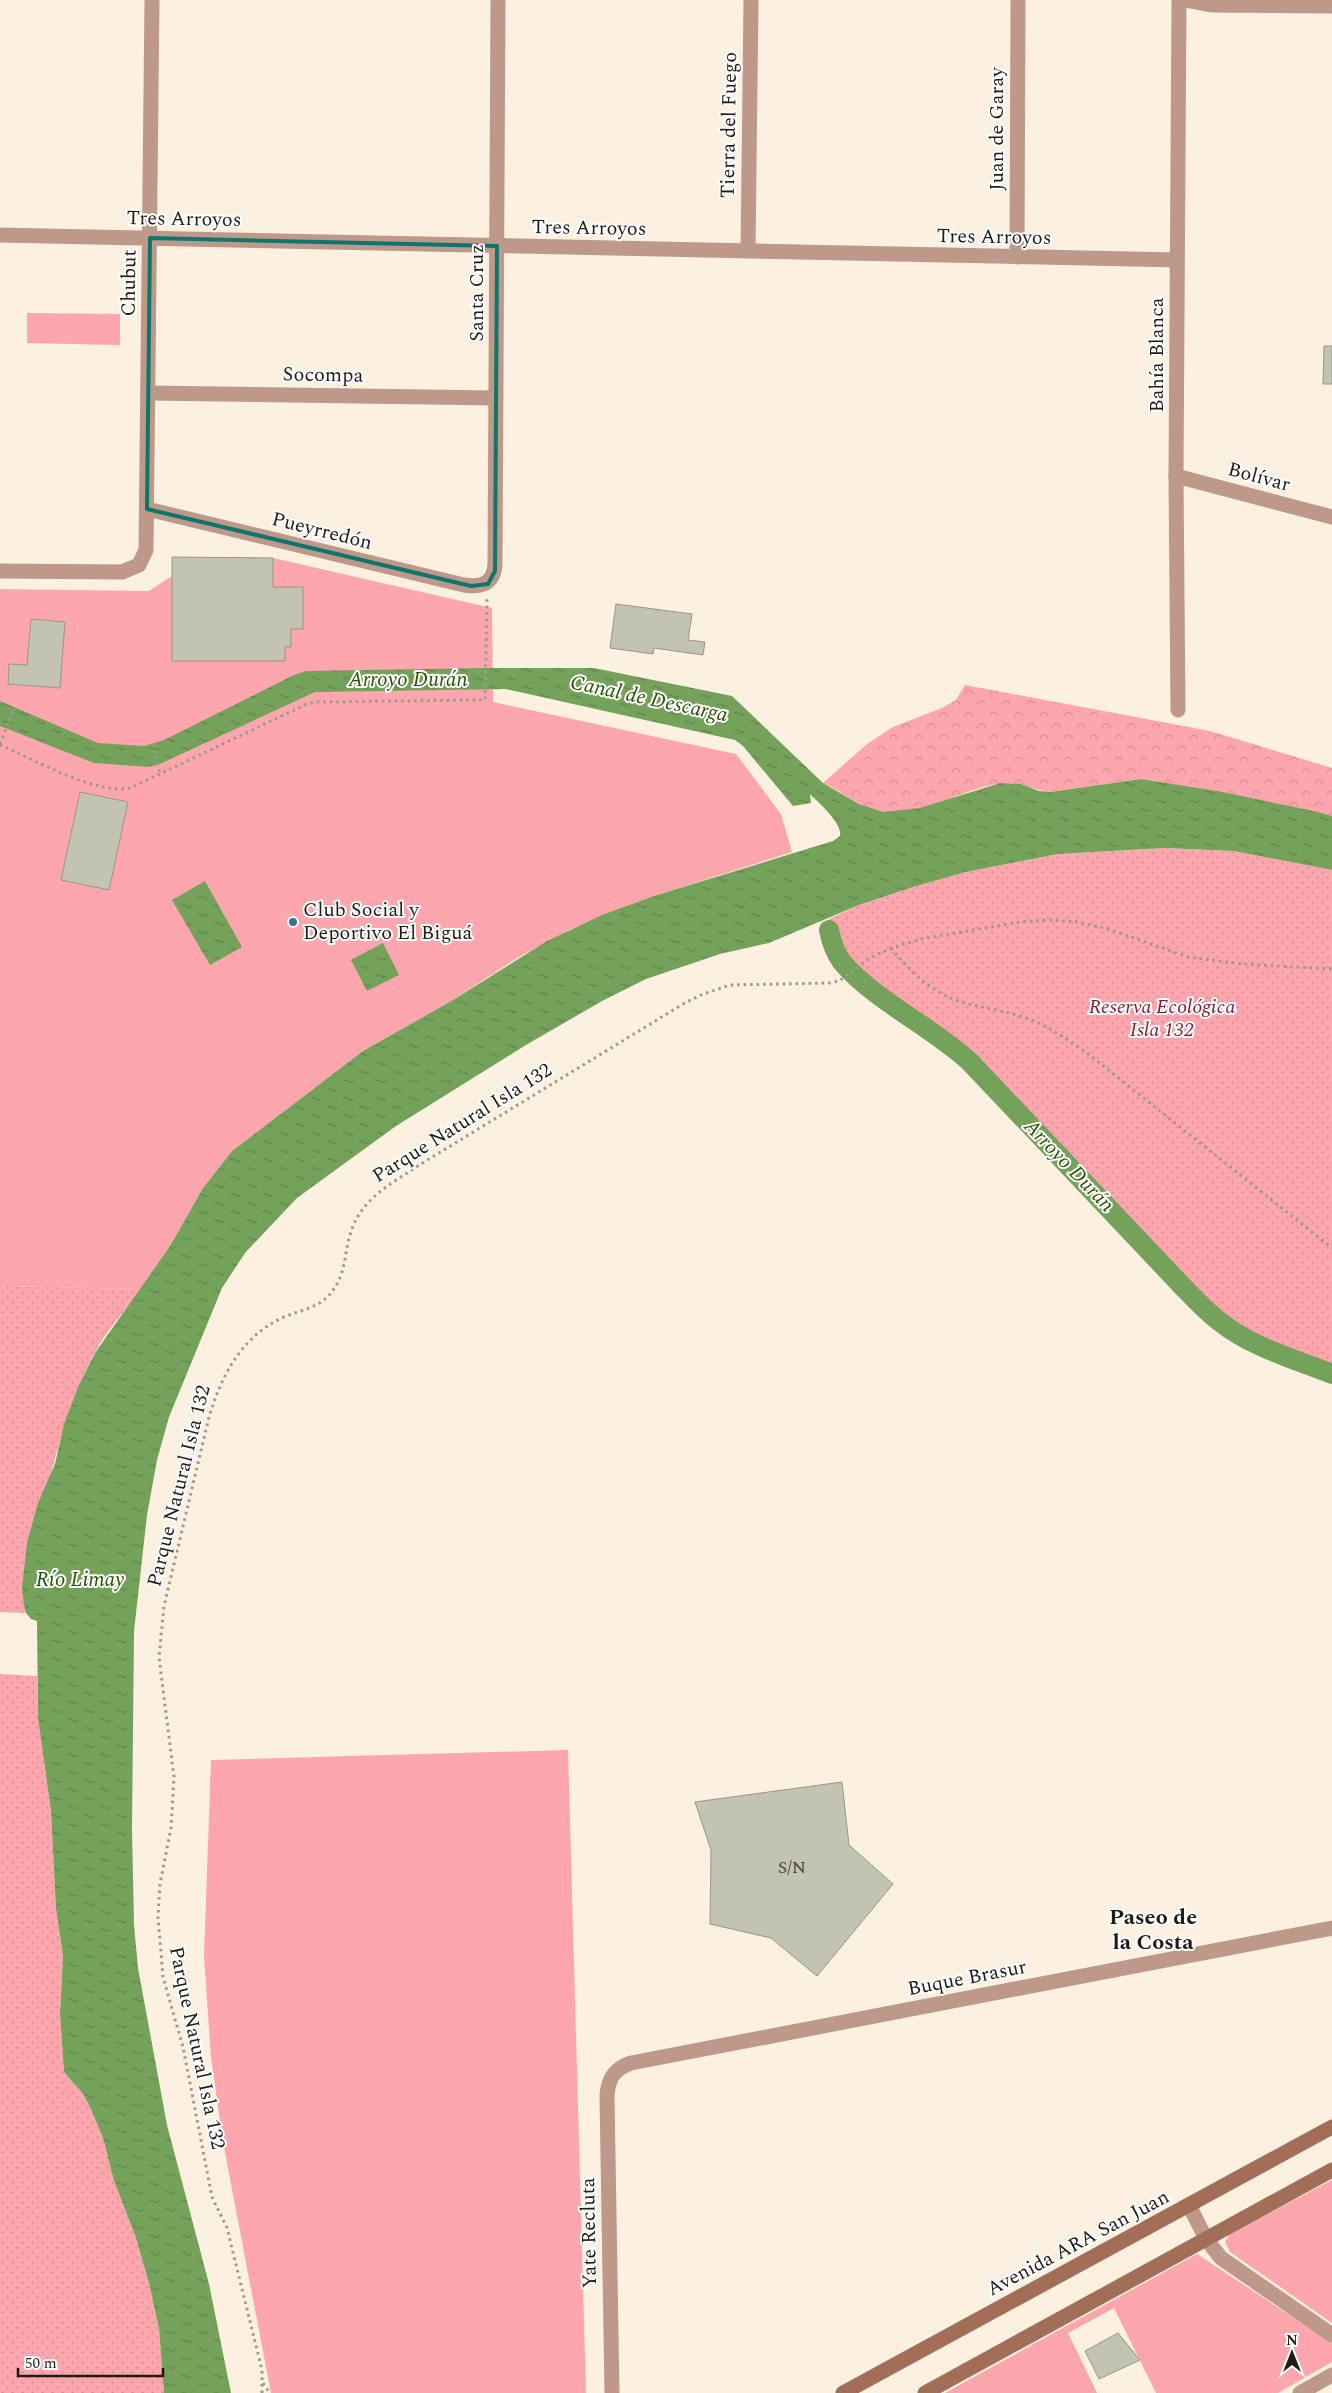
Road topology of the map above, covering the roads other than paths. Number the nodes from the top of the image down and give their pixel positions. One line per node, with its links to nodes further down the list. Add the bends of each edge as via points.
1 (152, 0): 9 (street, Chubut)
2 (498, 0): 10 (street, Santa Cruz)
3 (751, 0): 11 (street, Tierra del Fuego)
4 (1018, 0): 12 (street, Juan de Garay)
5 (1180, 0): 13 (street, Bahía Blanca)
6 (1185, 0): 7 (street, via 1203,5)
7 (1332, 6)
8 (0, 235): 9 (street, Tres Arroyos)
9 (150, 238): 10 (street, Tres Arroyos); 14 (street, Chubut)
10 (497, 246): 11 (street, Tres Arroyos); 15 (street, Santa Cruz)
11 (748, 251): 12 (street, Tres Arroyos)
12 (1017, 257): 13 (street, Tres Arroyos)
13 (1177, 260): 16 (street, Bahía Blanca)
14 (148, 393): 15 (street, Socompa); 17 (street, Chubut)
15 (496, 398): 20 (street, Santa Cruz, via 496,564)
16 (1176, 476): 18 (street, Bolívar); 21 (street, Bahía Blanca)
17 (147, 509): 19 (street, Chubut, via 146,550 139,565 131,569 112,572); 20 (street, Pueyrredón, via 464,585)
18 (1332, 517)
19 (0, 571)
20 (488, 584)
21 (1178, 710)
22 (1332, 1928): 23 (street, Buque Brasur, via 631,2062)
23 (613, 2074): 30 (street, Yate Recluta, via 607,2096)
24 (1332, 2128): 26 (main road, Avenida ARA San Juan)
25 (1332, 2170): 27 (main road)
26 (1189, 2205): 27 (street); 31 (main road, Avenida ARA San Juan)
27 (1206, 2239): 28 (street, via 1226,2262); 32 (main road)
28 (1332, 2334)
29 (1332, 2375): 33 (street)
30 (612, 2393)
31 (843, 2393)
32 (925, 2393)
33 (1300, 2393)

